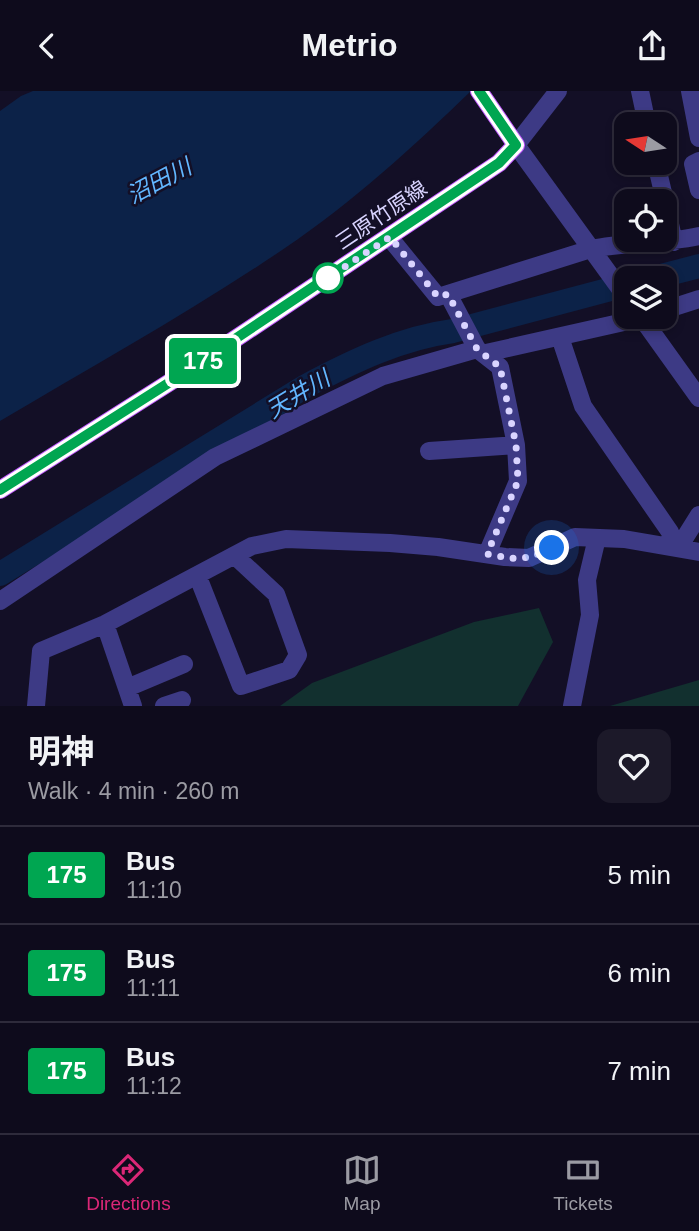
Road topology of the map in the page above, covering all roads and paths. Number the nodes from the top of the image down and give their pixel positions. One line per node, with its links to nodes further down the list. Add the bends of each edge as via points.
1 (479, 91): 7 (main road)
2 (640, 91): 5 (street)
3 (690, 91): 6 (street)
4 (561, 92): 7 (street)
5 (644, 112)
6 (699, 138)
7 (516, 145): 11 (main road, 三原竹原線, via 499,163); 14 (street)
8 (699, 161): 9 (street, via 693,164)
9 (699, 190)
10 (699, 236): 12 (street)
11 (390, 237): 16 (street, via 438,297); 26 (main road, 三原竹原線)
12 (677, 241)
13 (614, 245): 14 (street)
14 (592, 249): 15 (street); 16 (street)
15 (614, 280)
16 (448, 294): 22 (street)
17 (699, 299): 18 (street)
18 (677, 306)
19 (614, 324): 21 (street)
20 (651, 329): 23 (street)
21 (560, 337): 22 (street); 29 (street, via 583,406 670,532)
22 (481, 351): 24 (street, via 500,367); 34 (street, via 383,376 215,457)
23 (699, 398)
24 (516, 445): 25 (street); 30 (street, via 518,481)
25 (429, 451)
26 (0, 490)
27 (699, 515): 29 (street, via 684,539)
28 (597, 538): 29 (street); 30 (street, via 575,537 529,558); 42 (street, via 587,580 590,615)
29 (673, 546): 31 (street)
30 (487, 554): 32 (street, via 390,543 286,539 252,546)
31 (698, 555)
32 (235, 556): 33 (street); 33 (street, via 276,594 298,655 289,670 241,686)
33 (198, 577): 35 (street)
34 (0, 601)
35 (105, 624): 37 (street); 39 (street, via 41,651)
36 (184, 664): 37 (street)
37 (127, 688): 40 (street)
38 (182, 700): 41 (street)
39 (36, 706)
40 (133, 706)
41 (164, 706)
42 (572, 706)

